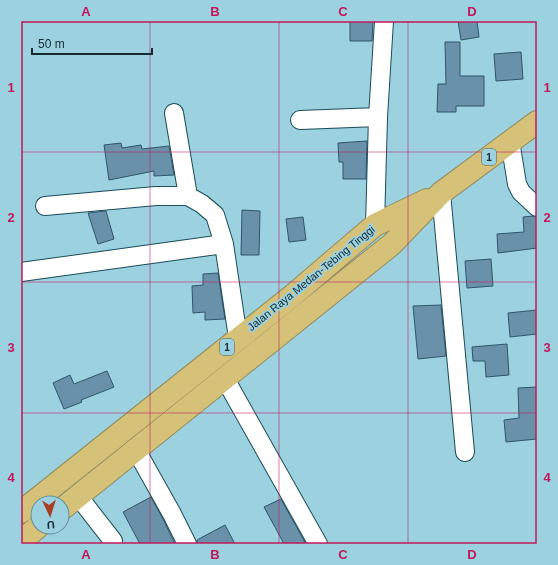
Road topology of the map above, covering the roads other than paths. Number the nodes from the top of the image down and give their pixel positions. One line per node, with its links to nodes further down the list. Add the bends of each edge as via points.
1 (384, 21): 3 (street)
2 (174, 113): 8 (street)
3 (378, 117): 4 (street); 11 (street)
4 (300, 120)
5 (537, 122): 6 (highway, Jalan Raya Medan-Tebing Tinggi / 1)
6 (510, 141): 7 (highway, Jalan Raya Medan-Tebing Tinggi / 1); 10 (street, via 520,192)
7 (441, 193): 11 (highway, Jalan Raya Medan-Tebing Tinggi / 1); 15 (highway, Jalan Raya Medan-Tebing Tinggi / 1, via 392,244); 17 (street)
8 (188, 196): 9 (street, via 156,196); 12 (street, via 215,215)
9 (45, 206)
10 (537, 206)
11 (375, 225): 14 (highway, Jalan Raya Medan-Tebing Tinggi / 1)
12 (224, 244): 13 (street); 14 (street)
13 (21, 272)
14 (238, 338): 19 (highway, Jalan Raya Medan-Tebing Tinggi / 1)
15 (224, 377): 16 (highway, Jalan Raya Medan-Tebing Tinggi / 1); 24 (street)
16 (135, 448): 18 (highway, Jalan Raya Medan-Tebing Tinggi / 1); 23 (street)
17 (465, 452)
18 (70, 502): 22 (street)
19 (21, 512)
20 (30, 533): 21 (highway)
21 (21, 540)
22 (113, 541)
23 (187, 544)
24 (318, 544)

